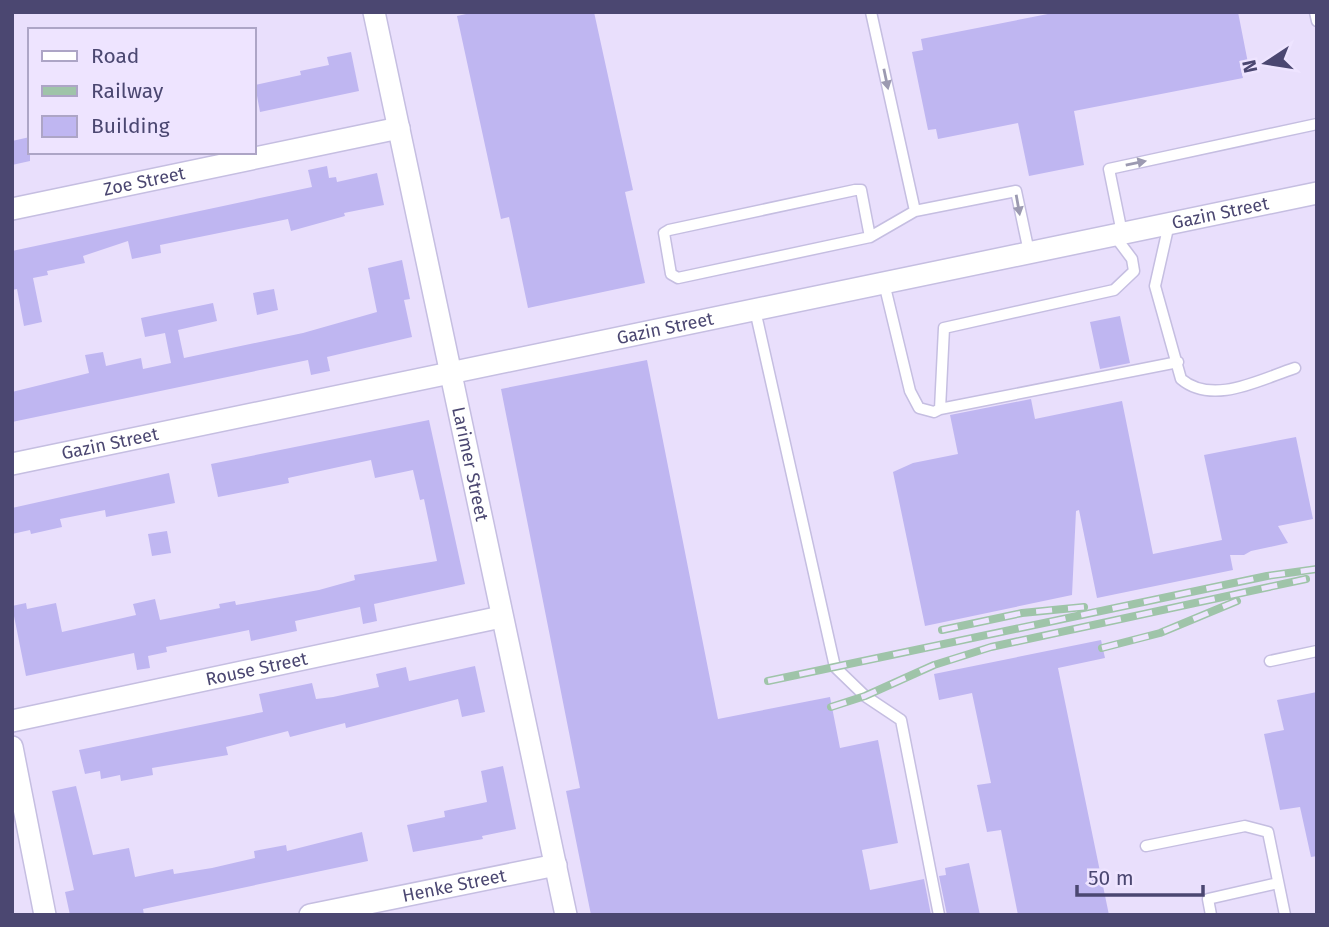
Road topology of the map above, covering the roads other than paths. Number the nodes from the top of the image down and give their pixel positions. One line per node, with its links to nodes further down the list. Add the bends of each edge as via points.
1 (374, 12): 6 (street, Larimer Street)
2 (872, 12): 9 (lane, one-way to 9)
3 (1315, 12): 4 (lane)
4 (1317, 21)
5 (1317, 124): 11 (lane, one-way to 5, via 1109,169)
6 (399, 128): 8 (street, Zoe Street); 18 (street, Larimer Street)
7 (1317, 192): 10 (street, Gazin Street)
8 (12, 209)
9 (915, 211): 12 (lane); 13 (lane, one-way to 13, via 1016,191)
10 (1169, 224): 11 (street, Gazin Street); 16 (lane, via 1155,286)
11 (1118, 234): 13 (street, Gazin Street); 19 (lane, via 1134,271 1114,290 944,328)
12 (870, 237): 12 (lane, via 674,278 663,239 669,230 855,190 861,190 864,197)
13 (1029, 253): 14 (street, Gazin Street)
14 (884, 283): 15 (street, Gazin Street); 19 (lane, via 910,391 919,408)
15 (755, 310): 18 (street, Gazin Street); 32 (lane, via 835,667 901,720)
16 (1178, 362): 17 (lane, via 1181,379 1220,392); 19 (lane)
17 (1295, 368)
18 (451, 373): 20 (street, Gazin Street); 21 (street, Larimer Street)
19 (940, 409)
20 (12, 464)
21 (501, 617): 24 (street, Rouse Street); 27 (street, Larimer Street)
22 (1317, 651): 23 (lane)
23 (1270, 661)
24 (12, 721)
25 (12, 747): 29 (street)
26 (1146, 846): 28 (lane, via 1245,825 1268,832)
27 (556, 865): 30 (street, Henke Street); 31 (street, Larimer Street)
28 (1278, 883): 33 (lane, via 1208,899); 34 (lane)
29 (46, 915)
30 (310, 915)
31 (566, 915)
32 (939, 915)
33 (1211, 915)
34 (1285, 915)

